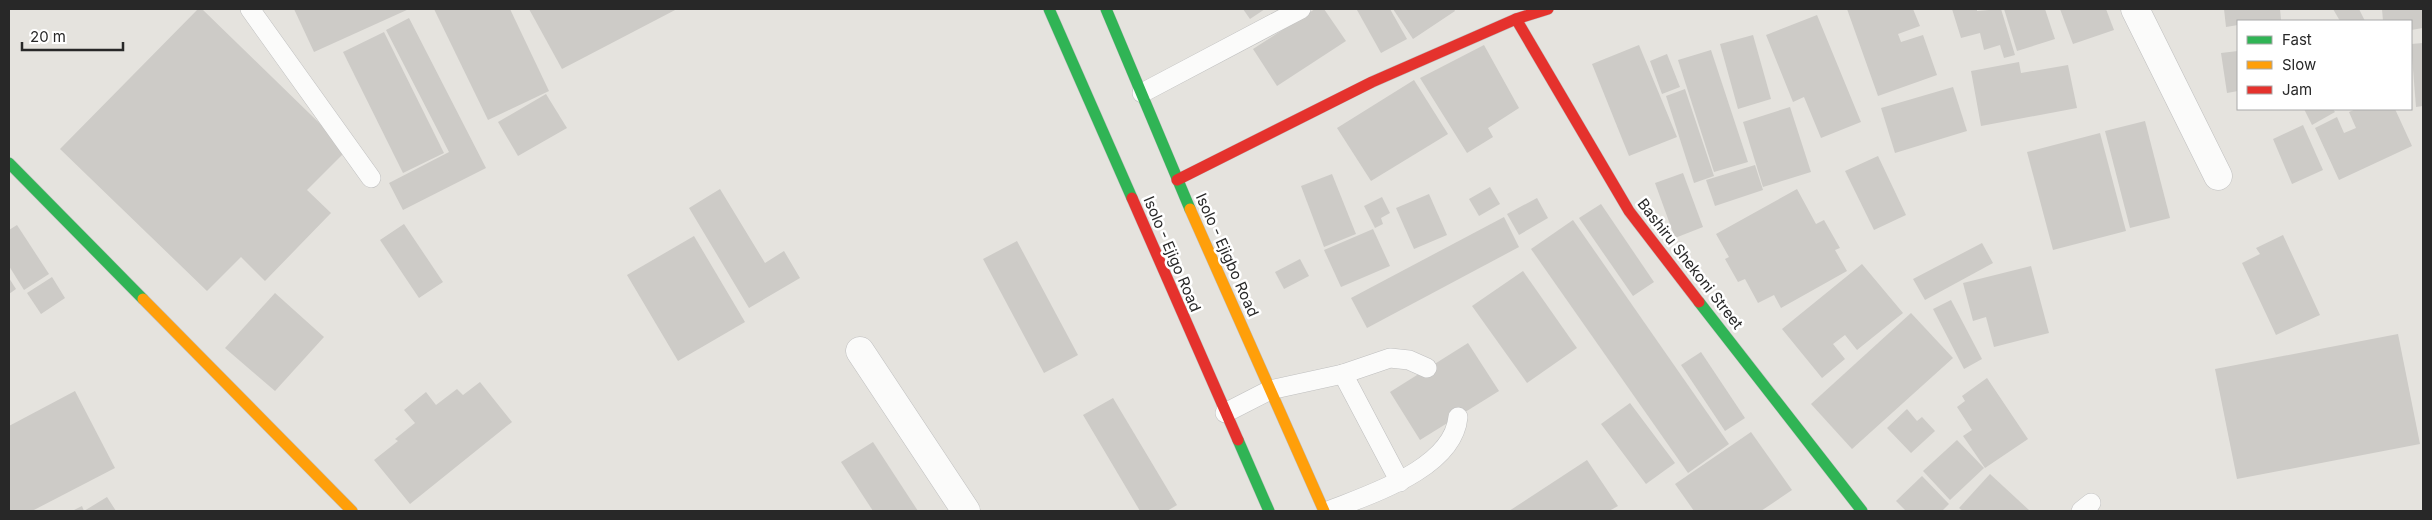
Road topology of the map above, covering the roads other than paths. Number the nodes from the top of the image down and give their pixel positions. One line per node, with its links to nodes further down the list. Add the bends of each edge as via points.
1 (250, 9): 11 (lane)
2 (1049, 9): 17 (street, Isolo - Ejigo Road)
3 (1106, 9): 8 (street, Isolo - Ejigbo Road)
4 (1301, 9): 8 (lane)
5 (1548, 9): 7 (street)
6 (2134, 9): 10 (street)
7 (1514, 14): 12 (street); 25 (street, Bashiru Shekoni Street, via 1629,211)
8 (1142, 93): 12 (street, Isolo - Ejigbo Road)
9 (9, 163): 20 (street)
10 (2218, 176)
11 (371, 178)
12 (1177, 180): 16 (street, Isolo - Ejigbo Road)
13 (860, 351): 21 (street)
14 (1427, 368): 15 (lane, via 1409,360 1390,358)
15 (1343, 374): 16 (lane); 19 (lane)
16 (1270, 390): 17 (lane); 23 (street, Isolo - Ejigbo Road)
17 (1225, 413): 22 (street, Isolo - Ejigo Road)
18 (1458, 417): 19 (lane, via 1456,431 1450,441 1420,470)
19 (1400, 482): 24 (lane)
20 (352, 511)
21 (966, 511)
22 (1269, 511)
23 (1324, 511)
24 (1328, 511)
25 (1862, 511)

